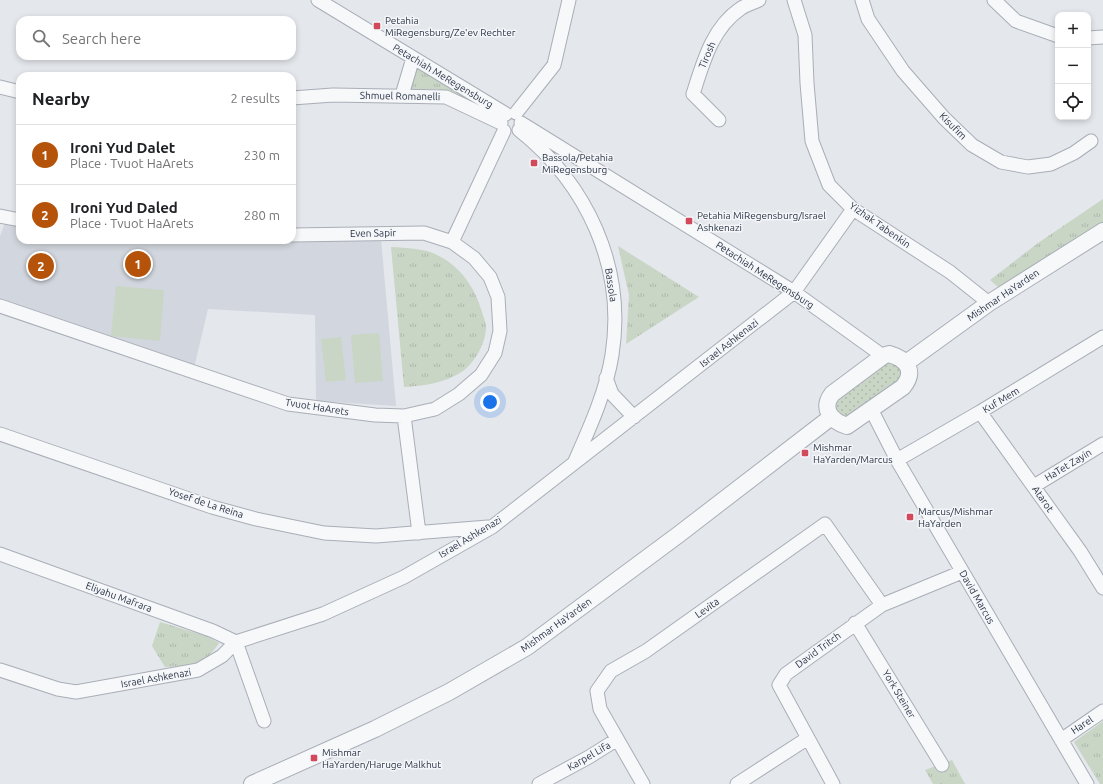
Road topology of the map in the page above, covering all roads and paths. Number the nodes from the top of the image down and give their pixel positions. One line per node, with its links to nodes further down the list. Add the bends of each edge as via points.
1 (318, 0): 10 (street, Petachiah MeRegensburg)
2 (569, 0): 16 (street, via 554,65)
3 (760, 0): 15 (street, Tirosh, via 740,8 719,28 703,62 693,94)
4 (794, 0): 18 (street, Yizhak Tabenkin, via 805,35 812,141 829,185)
5 (862, 0): 17 (street, Kisufim, via 868,19 903,71 944,118 972,145 1001,162 1028,167 1051,164)
6 (994, 0): 7 (street, via 1016,21)
7 (1055, 35)
8 (1103, 37): 9 (street)
9 (1091, 38)
10 (413, 58): 13 (street); 16 (street, Petachiah MeRegensburg)
11 (0, 87): 12 (street)
12 (16, 91)
13 (402, 95): 14 (street, Shmuel Romanelli); 16 (street, Shmuel Romanelli, via 446,97)
14 (296, 98)
15 (719, 120)
16 (511, 123): 23 (street); 24 (street, Petachiah MeRegensburg); 30 (street, Bassola, via 540,147 583,202 598,230 611,276 615,319 612,356)
17 (1091, 142)
18 (853, 209): 24 (street, Israel Ashkenazi); 25 (street, Yizhak Tabenkin, via 950,272)
19 (0, 216): 20 (street)
20 (16, 219)
21 (1103, 231): 25 (street, Mishmar HaYarden)
22 (296, 235): 23 (street, Even Sapir, via 424,233)
23 (452, 242): 33 (street, Tvuot HaArets, via 474,258 490,277 498,298 500,331 495,353 481,374 459,394 435,409)
24 (794, 292): 28 (street, Petachiah MeRegensburg); 34 (street, Israel Ashkenazi)
25 (989, 304): 29 (street, Mishmar HaYarden)
26 (0, 306): 33 (street, Tvuot HaArets, via 288,404)
27 (1103, 337): 32 (street, Kuf Mem)
28 (883, 356): 29 (street, via 898,356); 35 (street, via 832,394 827,407)
29 (906, 363): 31 (street, via 910,371 910,380)
30 (606, 378): 34 (street, via 612,394); 39 (street, Bassola, via 596,413)
31 (871, 409): 35 (street, via 847,426); 38 (street, David Marcus)
32 (980, 412): 38 (street, Kuf Mem); 40 (street, Atarot)
33 (404, 416): 42 (street)
34 (634, 417): 39 (street, Israel Ashkenazi)
35 (830, 418): 56 (street, Mishmar HaYarden, via 678,536 527,647 449,692 375,730)
36 (0, 434): 42 (street, Yosef de La Reina, via 212,507 256,519 324,533 376,536)
37 (1103, 444): 40 (street, HaTet Zayin)
38 (897, 460): 44 (street, David Marcus)
39 (574, 463): 41 (street, Israel Ashkenazi)
40 (1034, 486): 45 (street, Atarot)
41 (492, 527): 42 (street, Yosef de La Reina); 48 (street, Israel Ashkenazi, via 404,577 324,614)
42 (418, 533)
43 (0, 554): 48 (street, Eliyahu Mafrara, via 213,631)
44 (962, 572): 46 (street, David Tritch); 54 (street, David Marcus)
45 (1103, 588)
46 (882, 605): 47 (street, David Tritch); 53 (street, Levita, via 825,524 646,651 611,671 597,692 600,709)
47 (856, 623): 52 (street, David Tritch, via 786,674 779,685); 55 (street, York Steiner)
48 (236, 642): 49 (street, Israel Ashkenazi, via 222,656 198,670 76,692 58,689); 51 (street)
49 (0, 670)
50 (1103, 711): 54 (street, Harel)
51 (264, 721)
52 (808, 738): 59 (street); 60 (street, David Tritch)
53 (616, 740): 57 (street, Karpel Lifa); 58 (street, Levita)
54 (1061, 740): 61 (street, David Marcus)
55 (942, 765)
56 (252, 784)
57 (539, 784)
58 (643, 784)
59 (737, 784)
60 (833, 784)
61 (1087, 784)

